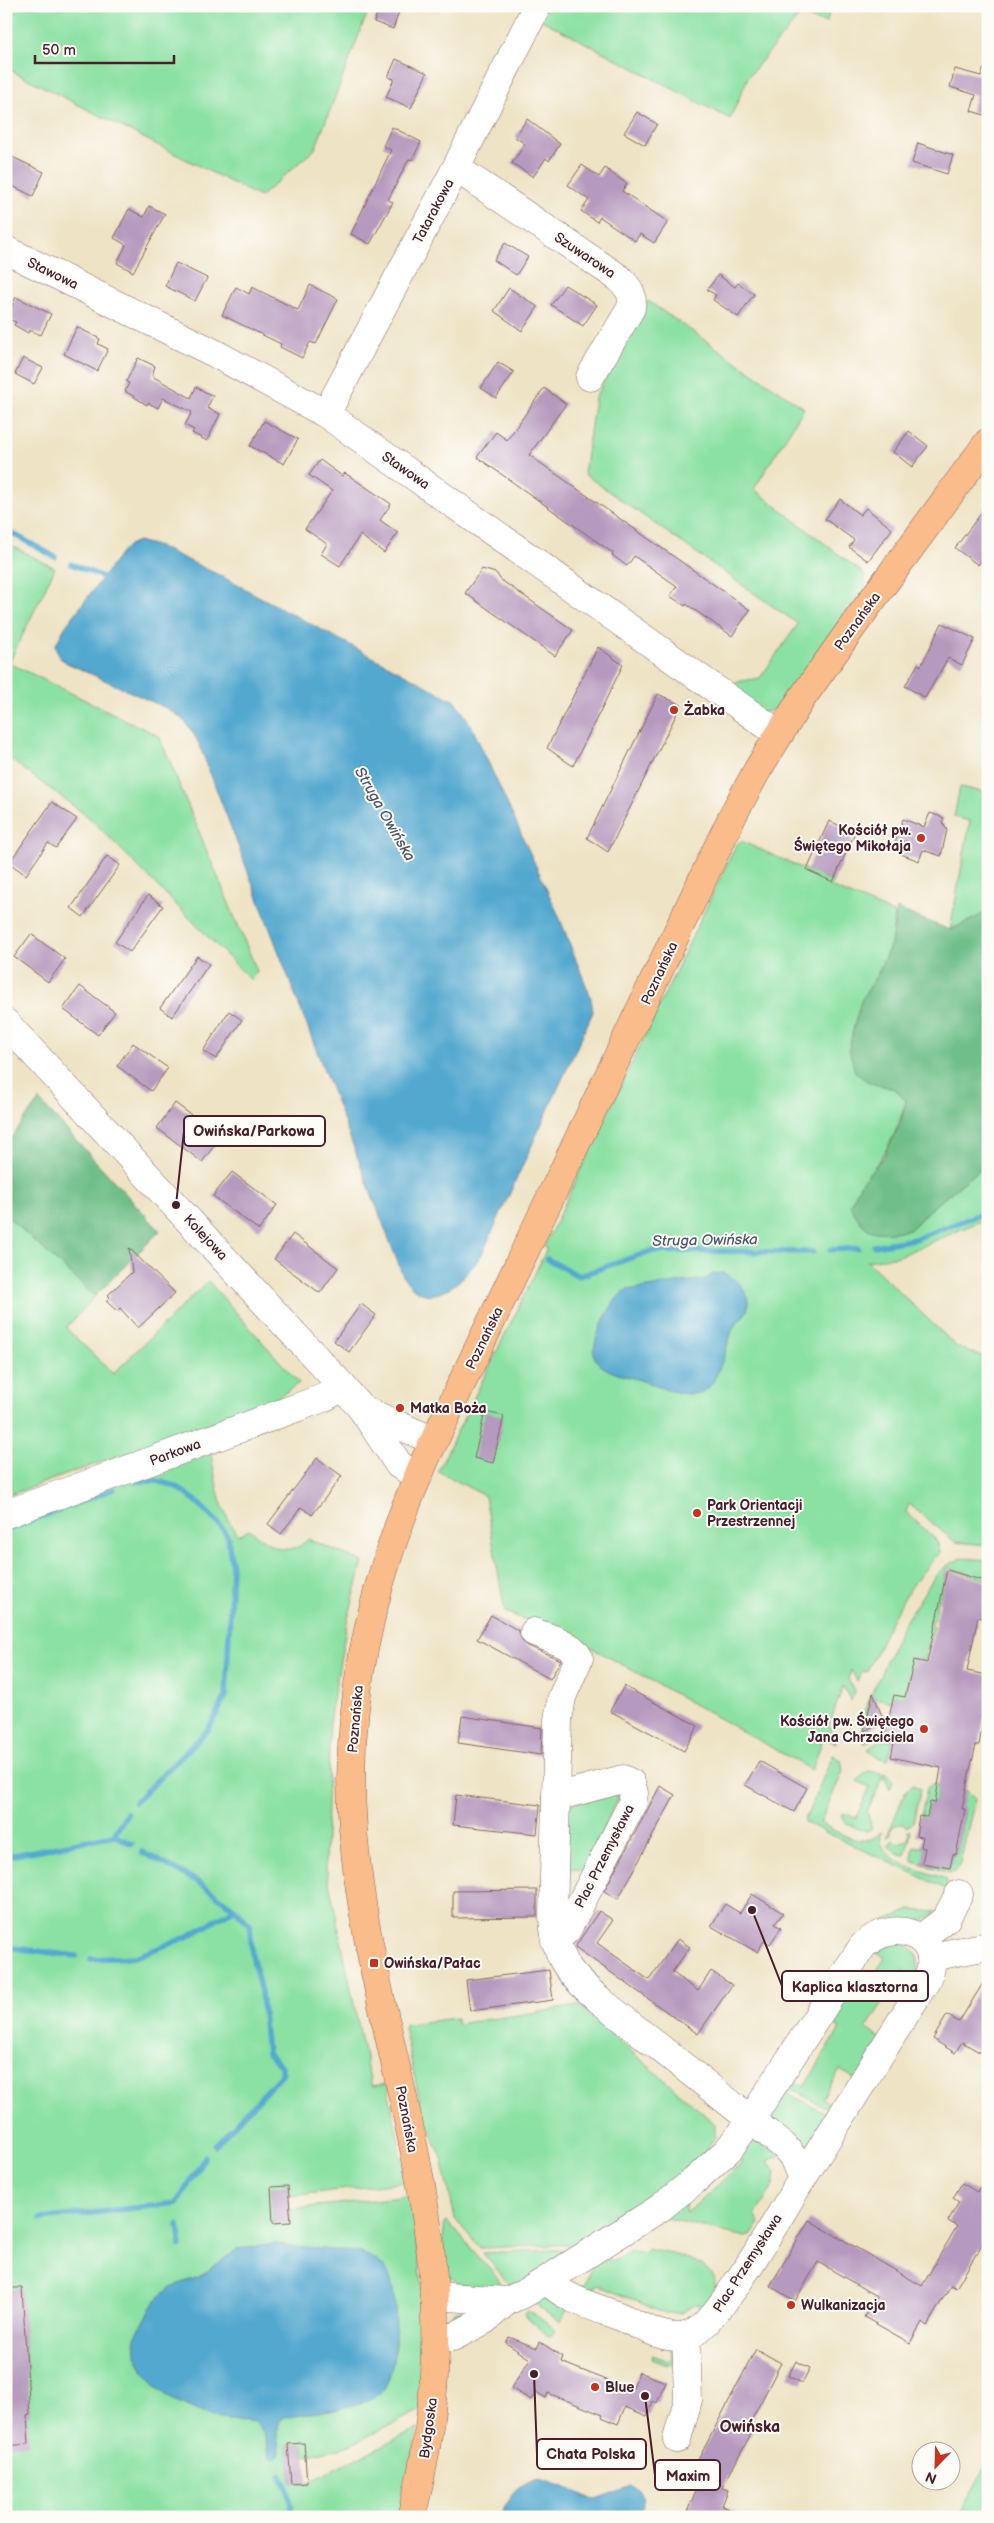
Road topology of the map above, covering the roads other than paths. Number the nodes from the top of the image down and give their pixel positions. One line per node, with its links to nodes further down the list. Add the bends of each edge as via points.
1 (537, 6): 2 (street, Tatarakowa)
2 (456, 168): 4 (street, Szuwarowa, via 619,278 629,288 633,297 631,308); 5 (street, Tatarakowa)
3 (6, 250): 5 (street, Stawowa, via 214,353)
4 (590, 377)
5 (326, 414): 7 (street, Stawowa)
6 (988, 442): 7 (main road, Poznańska, via 853,626)
7 (779, 734): 11 (main road, Poznańska, via 736,811)
8 (6, 1023): 9 (street, Kolejowa)
9 (342, 1387): 10 (street, Kolejowa); 13 (street, Parkowa, via 323,1398)
10 (362, 1409): 11 (street, Kolejowa); 12 (street, Kolejowa, via 399,1465)
11 (434, 1441): 12 (main road, Poznańska)
12 (418, 1476): 23 (main road, Poznańska, via 384,1570 365,1642 354,1716 352,1795 362,1899 422,2194)
13 (6, 1514)
14 (534, 1632): 15 (street, Plac Przemysława, via 568,1647 579,1658 560,1704)
15 (556, 1797): 17 (street, Plac Przemysława, via 552,1916); 17 (street, Plac Przemysława, via 623,1779 631,1784 634,1793 632,1804 566,1930)
16 (959, 1894): 19 (street)
17 (555, 1941): 20 (street, Plac Przemysława, via 560,1958 573,1977 737,2108)
18 (988, 1946): 19 (street)
19 (925, 1948): 20 (street, via 907,1932 889,1930 872,1937 862,1947); 21 (street, Plac Przemysława, via 930,1971 924,1985)
20 (750, 2122): 21 (street, Plac Przemysława, via 789,2152); 22 (street, via 728,2150 677,2196)
21 (802, 2179): 25 (street, Plac Przemysława, via 725,2301 701,2329)
22 (547, 2280): 24 (street); 25 (street, via 565,2294 651,2330)
23 (434, 2296): 24 (street); 26 (main road, Poznańska)
24 (508, 2301): 26 (street, via 462,2333)
25 (686, 2336): 27 (street, via 688,2400)
26 (436, 2338): 28 (main road, Bydgoska, via 430,2420)
27 (676, 2439)
28 (411, 2517)

